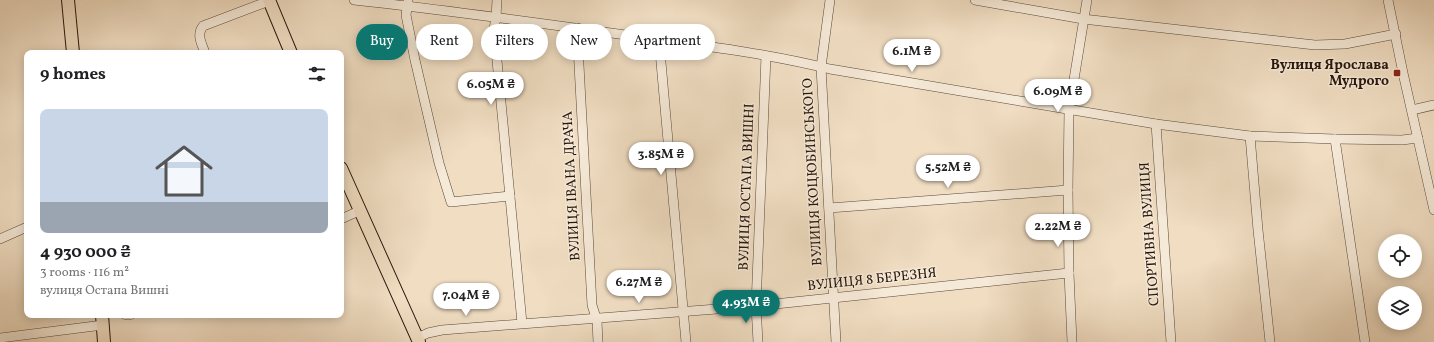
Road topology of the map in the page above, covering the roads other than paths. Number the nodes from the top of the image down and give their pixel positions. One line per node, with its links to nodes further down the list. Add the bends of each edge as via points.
1 (68, 0): 15 (main road)
2 (269, 0): 16 (street, via 203,26 199,34); 17 (main road)
3 (354, 0): 9 (street)
4 (497, 0): 10 (street)
5 (830, 0): 21 (street, ВУЛИЦЯ КОЦЮБИНСЬКОГО)
6 (975, 0): 11 (street)
7 (1087, 0): 11 (street)
8 (1388, 0): 13 (street)
9 (408, 3): 10 (street); 31 (street, via 406,15 415,60 439,163 452,202)
10 (496, 17): 12 (street); 31 (street, via 494,28)
11 (1083, 19): 13 (street, via 1315,45 1345,44); 23 (street)
12 (556, 25)
13 (1396, 34): 24 (street)
14 (715, 48): 18 (street)
15 (73, 50)
16 (204, 50)
17 (290, 50)
18 (766, 56): 21 (street); 40 (street, ВУЛИЦЯ ОСТАПА ВИШНІ)
19 (579, 60): 42 (street, ВУЛИЦЯ ІВАНА ДРАЧА, via 592,305)
20 (660, 60): 41 (street)
21 (821, 67): 23 (street); 32 (street, ВУЛИЦЯ КОЦЮБИНСЬКОГО)
22 (1434, 105): 24 (street)
23 (1069, 110): 25 (street); 30 (street)
24 (1412, 110): 27 (street)
25 (1156, 124): 26 (street); 53 (street, СПОРТИВНА ВУЛИЦЯ)
26 (1250, 136): 28 (street); 54 (street)
27 (1418, 138): 28 (street); 33 (street)
28 (1335, 139): 55 (street)
29 (344, 175): 34 (main road)
30 (1068, 190): 32 (street); 38 (street)
31 (510, 196): 44 (street)
32 (829, 208): 39 (street, ВУЛИЦЯ КОЦЮБИНСЬКОГО)
33 (1434, 210)
34 (359, 211): 35 (street); 46 (main road)
35 (344, 217)
36 (24, 228): 37 (street)
37 (0, 239)
38 (1069, 273): 39 (street, ВУЛИЦЯ 8 БЕРЕЗНЯ); 52 (street)
39 (834, 298): 40 (street, ВУЛИЦЯ 8 БЕРЕЗНЯ); 51 (street, ВУЛИЦЯ КОЦЮБИНСЬКОГО)
40 (756, 306): 41 (street, ВУЛИЦЯ 8 БЕРЕЗНЯ); 50 (street, ВУЛИЦЯ ОСТАПА ВИШНІ)
41 (684, 311): 42 (street, ВУЛИЦЯ 8 БЕРЕЗНЯ); 49 (street)
42 (595, 317): 44 (street, ВУЛИЦЯ 8 БЕРЕЗНЯ); 48 (street, ВУЛИЦЯ ІВАНА ДРАЧА)
43 (102, 320): 45 (street); 47 (main road)
44 (522, 323): 46 (street, ВУЛИЦЯ 8 БЕРЕЗНЯ, via 442,330 428,333)
45 (0, 338)
46 (418, 340)
47 (104, 342)
48 (598, 342)
49 (686, 342)
50 (758, 342)
51 (836, 342)
52 (1072, 342)
53 (1171, 342)
54 (1270, 342)
55 (1365, 342)

